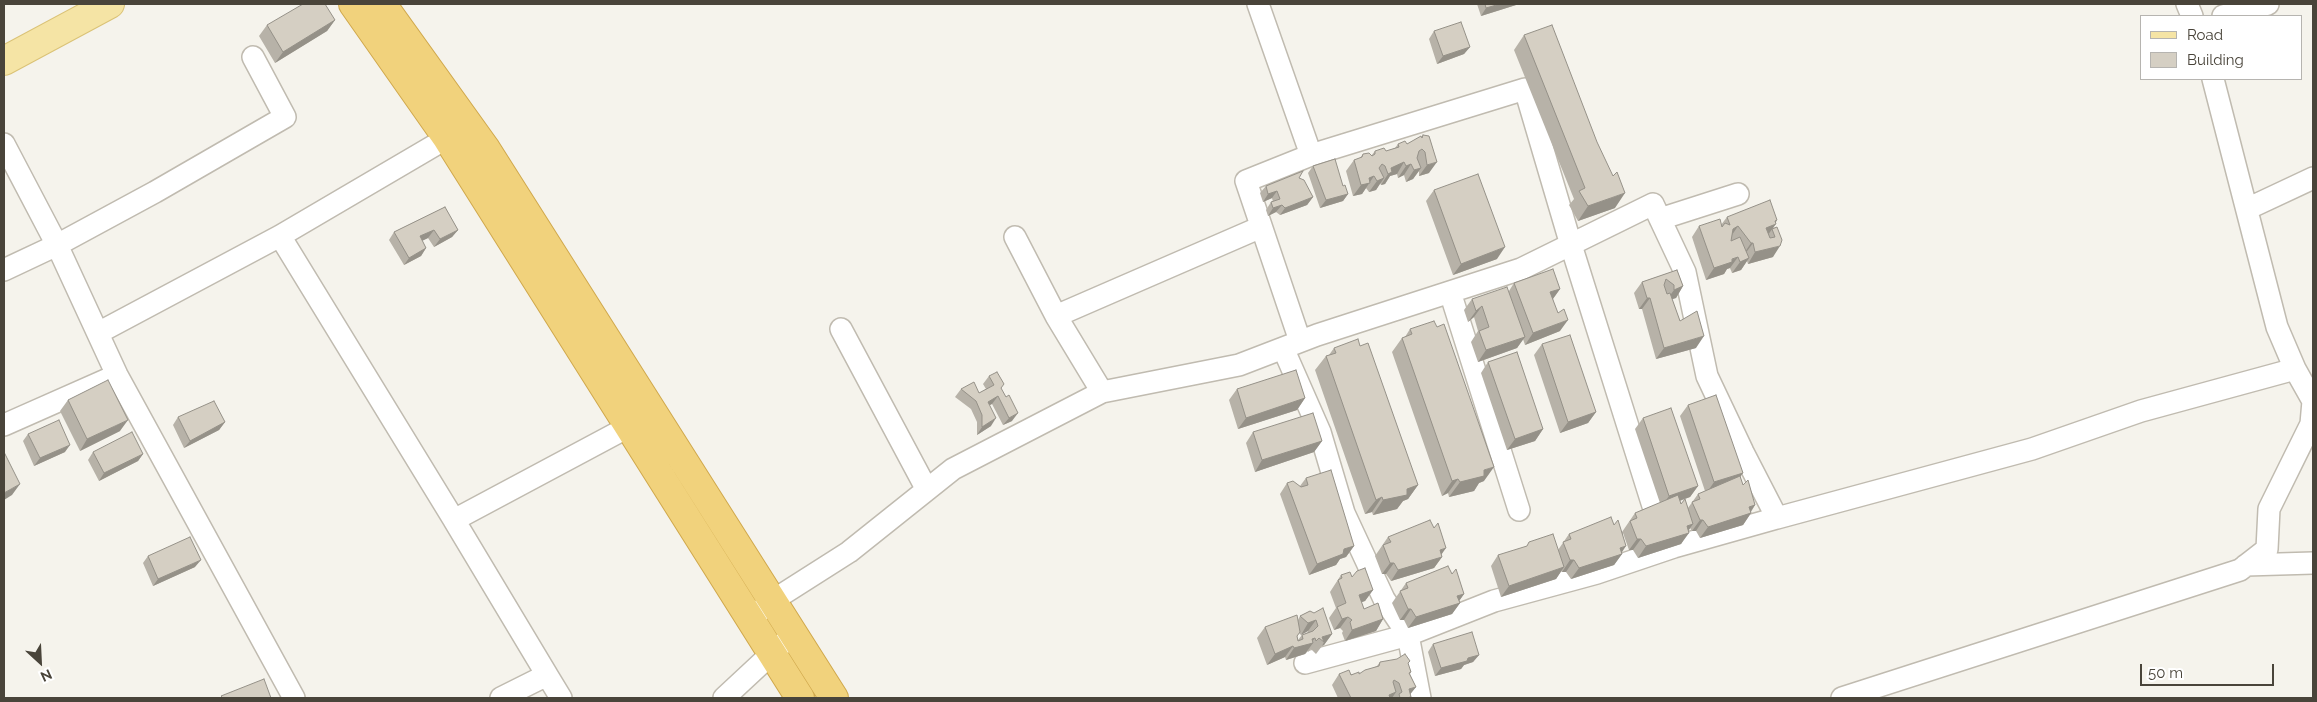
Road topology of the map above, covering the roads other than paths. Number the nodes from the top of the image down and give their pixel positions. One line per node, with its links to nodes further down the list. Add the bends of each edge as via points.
1 (74, 4): 8 (main road)
2 (110, 4): 11 (main road)
3 (353, 4): 9 (highway)
4 (382, 4): 9 (highway)
5 (1258, 4): 15 (street)
6 (2268, 4): 7 (street)
7 (2227, 15)
8 (4, 42)
9 (404, 55): 13 (highway); 44 (highway, via 486,149)
10 (253, 57): 23 (street, via 285,117)
11 (4, 61)
12 (2212, 80): 18 (street)
13 (447, 138): 21 (street); 36 (highway)
14 (4, 144): 23 (street)
15 (1311, 155): 20 (street, via 1246,181); 24 (street, via 1525,89)
16 (2313, 178): 18 (street)
17 (1738, 194): 19 (street)
18 (2247, 209): 31 (street, via 2277,327)
19 (1660, 219): 24 (street, via 1654,204); 40 (street, via 1685,272 1707,376)
20 (1261, 227): 27 (street); 30 (street)
21 (280, 236): 29 (street); 41 (street)
22 (1015, 237): 27 (street)
23 (57, 245): 25 (street); 29 (street)
24 (1571, 245): 26 (street, via 1522,269); 38 (street)
25 (4, 270)
26 (1450, 292): 30 (street); 39 (street)
27 (1056, 316): 33 (street)
28 (841, 329): 37 (street)
29 (98, 332): 32 (street)
30 (1292, 344): 33 (street, via 1238,364); 47 (street, via 1344,513 1384,599)
31 (2295, 369): 34 (street); 40 (street, via 2141,411 2032,449)
32 (117, 375): 35 (street); 52 (street)
33 (1102, 392): 37 (street, via 953,469)
34 (2313, 401): 43 (street, via 2311,424 2269,508 2267,549)
35 (4, 425)
36 (630, 426): 41 (street); 45 (highway)
37 (926, 488): 44 (street, via 849,552)
38 (1653, 506)
39 (1519, 510)
40 (1777, 518): 47 (street, via 1494,601)
41 (454, 520): 50 (street)
42 (2313, 563): 43 (street)
43 (2246, 565): 51 (street, via 2240,570)
44 (772, 601): 45 (street); 46 (highway)
45 (750, 619): 48 (highway)
46 (793, 634): 48 (street); 57 (highway)
47 (1408, 635): 49 (street); 58 (street)
48 (771, 652): 55 (street); 56 (highway)
49 (1305, 663)
50 (547, 675): 53 (street); 54 (street)
51 (1876, 693): 59 (street)
52 (294, 698)
53 (502, 698)
54 (561, 698)
55 (724, 698)
56 (800, 698)
57 (834, 698)
58 (1420, 698)
59 (1842, 698)

